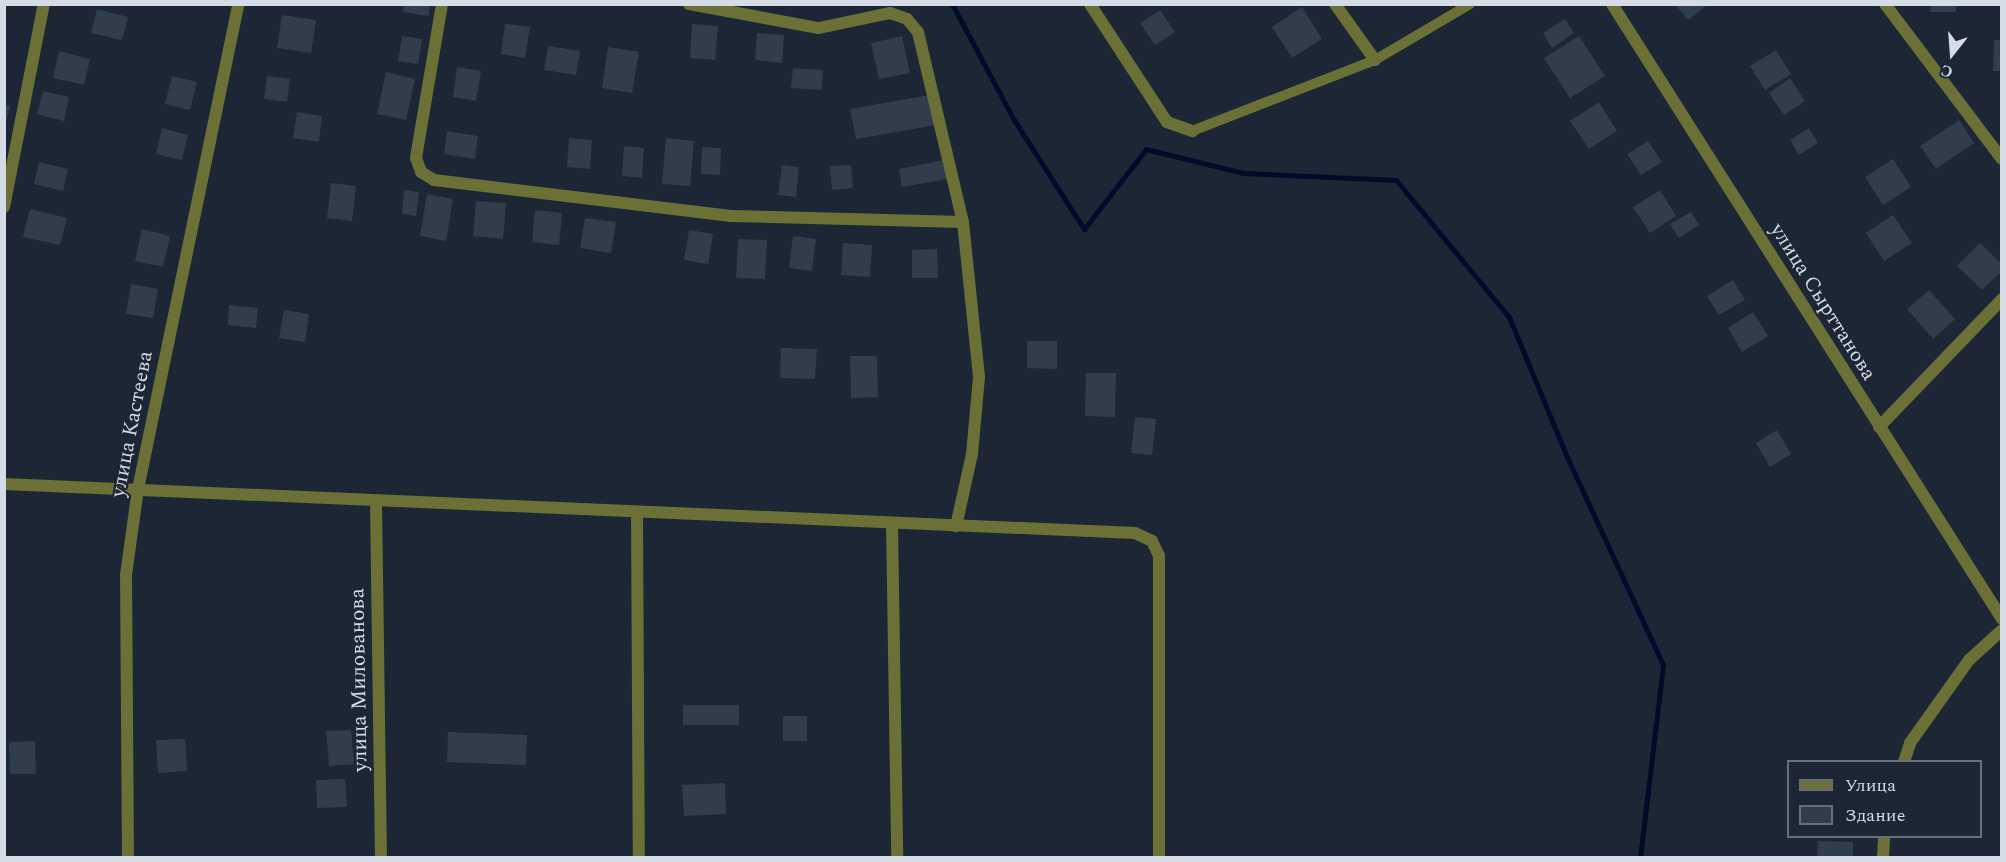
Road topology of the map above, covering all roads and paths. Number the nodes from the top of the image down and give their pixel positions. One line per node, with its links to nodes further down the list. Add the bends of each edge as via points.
1 (44, 4): 14 (street)
2 (238, 4): 19 (street, улица Кастеева)
3 (442, 4): 15 (street, via 416,158 421,172 434,180 731,216)
4 (689, 4): 10 (street)
5 (1090, 4): 12 (street, via 1167,122)
6 (1335, 4): 11 (street)
7 (1470, 4): 11 (lane)
8 (1612, 4): 17 (street, улица Сырттанова)
9 (1885, 4): 13 (street)
10 (703, 7): 15 (street, via 819,28 890,13 907,19 918,32)
11 (1375, 60): 12 (lane)
12 (1192, 131)
13 (2001, 159)
14 (4, 207)
15 (963, 222): 23 (street, via 979,377 972,454)
16 (2001, 299): 17 (street)
17 (1879, 427): 24 (street, улица Сырттанова)
18 (4, 484): 19 (street)
19 (138, 489): 20 (street); 28 (street, улица Кастеева, via 126,575)
20 (376, 502): 21 (street); 29 (street, улица Милованова)
21 (637, 512): 22 (street); 30 (street)
22 (891, 523): 23 (street); 31 (street)
23 (956, 526): 32 (street, via 1135,533 1152,541 1159,556)
24 (2001, 619)
25 (2001, 630): 26 (street, via 1969,660 1910,743)
26 (1905, 760)
27 (1884, 838): 33 (street)
28 (128, 858)
29 (381, 858)
30 (639, 858)
31 (897, 858)
32 (1159, 858)
33 (1883, 858)

